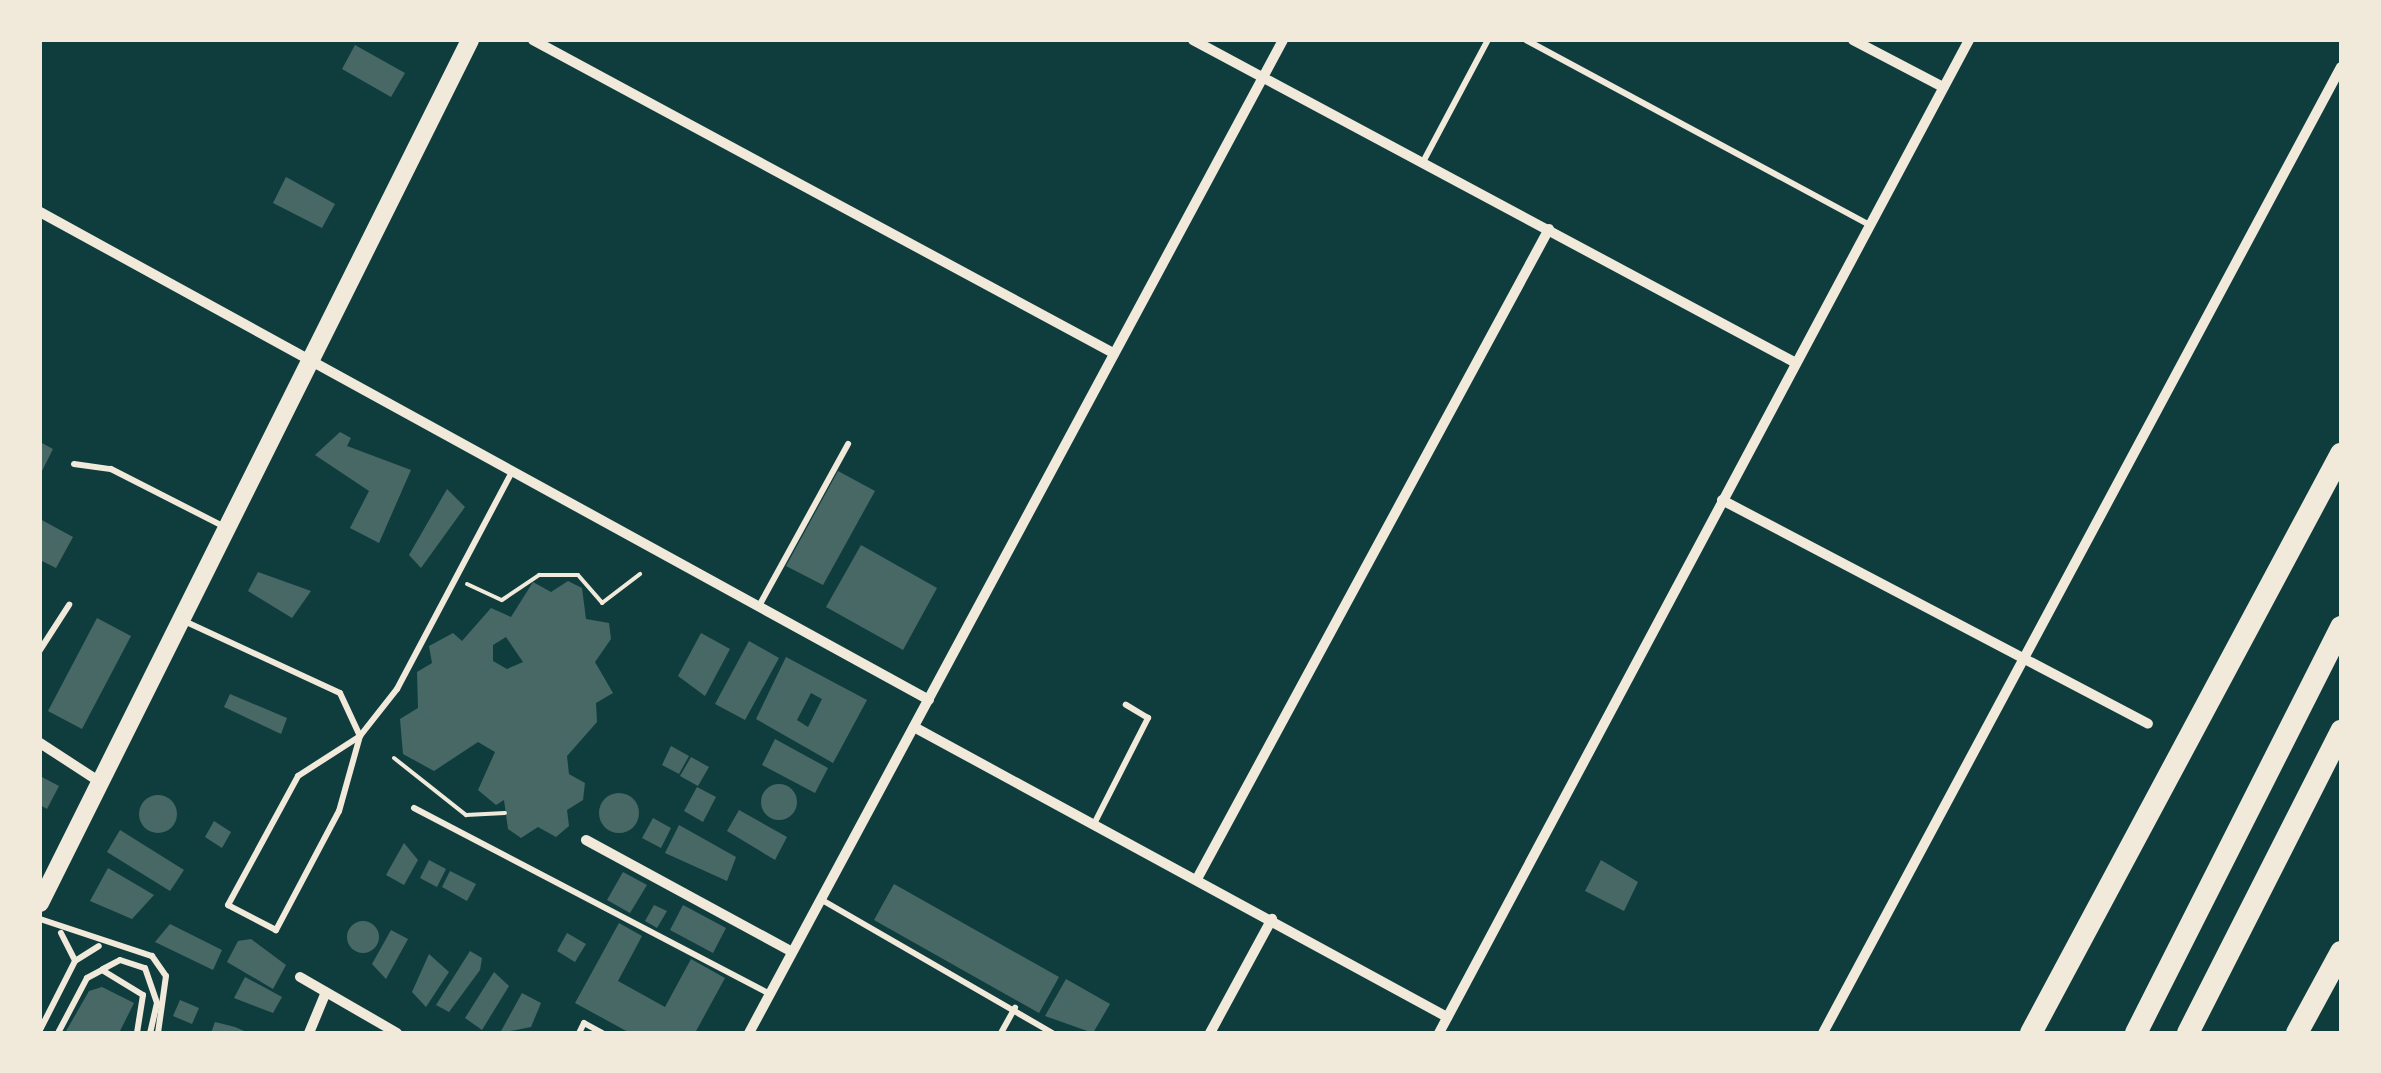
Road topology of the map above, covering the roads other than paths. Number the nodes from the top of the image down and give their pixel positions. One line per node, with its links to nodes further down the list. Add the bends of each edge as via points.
1 (470, 40): 17 (main road)
2 (533, 40): 16 (street)
3 (1194, 40): 10 (street)
4 (1283, 40): 10 (street)
5 (1488, 40): 12 (lane)
6 (1526, 40): 14 (lane)
7 (1853, 40): 11 (street)
8 (1968, 40): 11 (street)
9 (2341, 67): 30 (street)
10 (1264, 76): 12 (street); 16 (street)
11 (1943, 87): 14 (street)
12 (1423, 162): 15 (street)
13 (40, 212): 17 (street)
14 (1870, 225): 18 (street)
15 (1549, 229): 18 (street); 42 (street)
16 (1113, 353): 31 (street)
17 (308, 361): 22 (street); 24 (main road)
18 (1796, 362): 23 (street)
19 (848, 444): 26 (lane)
20 (2341, 454): 73 (highway)
21 (74, 464): 24 (lane, via 110,469)
22 (512, 472): 26 (street); 36 (lane, via 397,689)
23 (1722, 500): 30 (street); 57 (street)
24 (226, 528): 27 (main road)
25 (68, 605): 29 (lane)
26 (759, 607): 31 (street)
27 (181, 619): 36 (lane, via 340,693); 38 (main road)
28 (2341, 626): 74 (highway)
29 (40, 650)
30 (2023, 659): 33 (street); 72 (street)
31 (929, 700): 34 (street)
32 (1126, 705): 40 (lane, via 1148,718)
33 (2148, 724)
34 (914, 727): 40 (street); 43 (street)
35 (2341, 731): 75 (highway)
36 (360, 736): 36 (lane, via 298,776 228,905 276,930 339,811)
37 (40, 743): 38 (street)
38 (100, 782): 44 (main road)
39 (414, 808): 55 (lane)
40 (1095, 822): 42 (street)
41 (586, 840): 49 (street)
42 (1198, 877): 46 (street)
43 (821, 899): 49 (street); 56 (lane)
44 (40, 902)
45 (40, 919): 47 (lane)
46 (1272, 919): 57 (street); 70 (street)
47 (61, 932): 48 (lane); 51 (lane)
48 (100, 946): 51 (lane); 62 (lane, via 152,956 166,976)
49 (792, 952): 55 (street)
50 (2341, 952): 76 (highway)
51 (75, 962): 58 (lane)
52 (102, 970): 59 (lane, via 87,978); 60 (lane, via 142,995); 61 (lane, via 120,960 145,968 157,1003)
53 (300, 977): 54 (street)
54 (326, 992): 63 (street); 64 (street)
55 (770, 994): 67 (street)
56 (1015, 1008): 68 (lane); 69 (lane)
57 (1447, 1017): 71 (street)
58 (40, 1030)
59 (58, 1033)
60 (137, 1033)
61 (150, 1033)
62 (158, 1033)
63 (309, 1033)
64 (397, 1033)
65 (579, 1033): 66 (lane, via 584,1023)
66 (602, 1033)
67 (749, 1033)
68 (1002, 1033)
69 (1052, 1033)
70 (1210, 1033)
71 (1439, 1033)
72 (1823, 1033)
73 (2031, 1033)
74 (2136, 1033)
75 (2188, 1033)
76 (2297, 1033)

